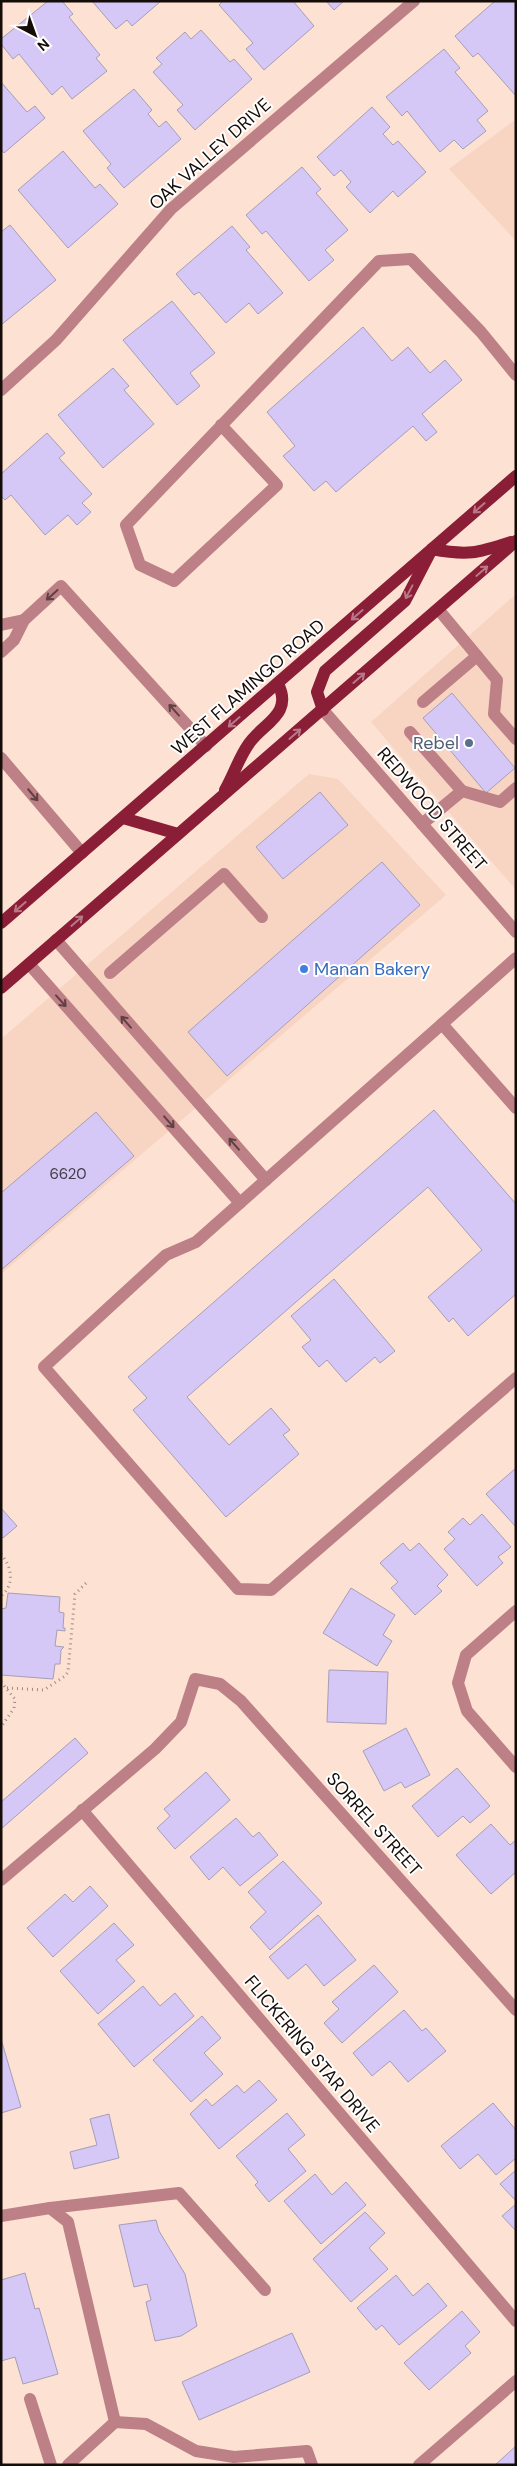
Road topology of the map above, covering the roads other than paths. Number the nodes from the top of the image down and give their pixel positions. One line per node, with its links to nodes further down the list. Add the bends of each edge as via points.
1 (414, 1): 3 (street, OAK VALLEY DRIVE, via 171,209 56,340)
2 (516, 375): 4 (street, via 410,258 379,262)
3 (1, 390)
4 (222, 425): 4 (street, via 126,525 140,565 174,580 277,485)
5 (516, 476): 7 (main road, WEST FLAMINGO ROAD, one-way to 7)
6 (516, 541): 7 (main road, via 462,555); 8 (main road, one-way to 6)
7 (432, 549): 13 (main road, WEST FLAMINGO ROAD, one-way to 13); 15 (main road, one-way to 15, via 405,600 325,671 317,692)
8 (438, 609): 12 (street); 15 (main road, one-way to 8)
9 (24, 620): 10 (street); 11 (street, via 14,640); 18 (street, one-way to 9, via 61,586)
10 (1, 625)
11 (1, 652)
12 (477, 656): 14 (street); 17 (street, via 497,680 494,714)
13 (278, 684): 18 (main road, WEST FLAMINGO ROAD, one-way to 18); 22 (main road, via 282,703 278,713 248,744)
14 (423, 702)
15 (323, 710): 22 (main road, one-way to 15); 24 (street, REDWOOD STREET)
16 (410, 732): 21 (street)
17 (516, 739)
18 (206, 746): 23 (main road, WEST FLAMINGO ROAD)
19 (1, 758): 26 (street, one-way to 26)
20 (516, 788): 21 (street, via 500,802)
21 (462, 791): 24 (street)
22 (223, 795): 25 (main road)
23 (123, 818): 25 (main road); 26 (main road, WEST FLAMINGO ROAD)
24 (422, 824): 29 (street, REDWOOD STREET)
25 (178, 834): 30 (main road, one-way to 25)
26 (82, 853): 28 (main road, WEST FLAMINGO ROAD, one-way to 28)
27 (262, 917): 33 (street, via 224,874)
28 (1, 923)
29 (516, 932)
30 (56, 940): 32 (main road); 37 (street, one-way to 30)
31 (516, 958): 35 (street)
32 (29, 964): 34 (main road); 38 (street, one-way to 38)
33 (110, 973)
34 (1, 988)
35 (442, 1024): 36 (street); 37 (street)
36 (516, 1108)
37 (266, 1180): 38 (street)
38 (240, 1203): 39 (street, via 196,1242 166,1256 44,1367 238,1589 271,1590)
39 (516, 1378)
40 (516, 1611): 41 (street, via 466,1655 458,1683 467,1711)
41 (516, 1767)
42 (82, 1810): 43 (street); 44 (street, SORREL STREET, via 155,1749 181,1722 195,1679 220,1684 241,1701); 48 (street, FLICKERING STAR DRIVE)
43 (1, 1880)
44 (516, 2010)
45 (50, 2208): 46 (street); 47 (street, via 178,2193); 51 (street, via 68,2222)
46 (1, 2216)
47 (266, 2290)
48 (516, 2321)
49 (516, 2381): 56 (street)
50 (30, 2400): 53 (street)
51 (115, 2422): 52 (street, via 146,2424 196,2451); 54 (street)
52 (234, 2461): 55 (street, via 307,2451)
53 (51, 2465)
54 (68, 2465)
55 (312, 2465)
56 (419, 2465)

